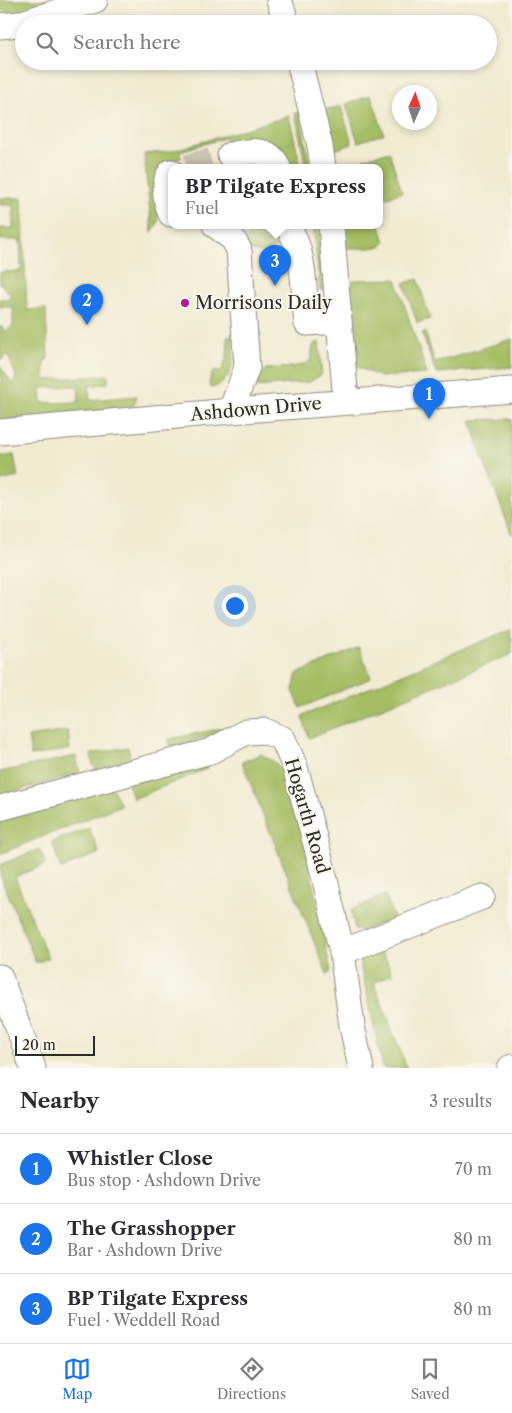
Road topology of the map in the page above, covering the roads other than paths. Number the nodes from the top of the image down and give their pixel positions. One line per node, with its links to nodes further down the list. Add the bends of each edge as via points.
1 (95, 0): 3 (street)
2 (279, 0): 4 (street)
3 (48, 15)
4 (284, 15)
5 (15, 24): 6 (street)
6 (0, 26)
7 (301, 70): 10 (street)
8 (230, 155): 9 (street, via 249,151 266,153)
9 (276, 164)
10 (323, 164)
11 (168, 175): 12 (street, via 165,183)
12 (168, 198)
13 (220, 229): 19 (street, via 237,244 242,284 247,368)
14 (289, 229): 16 (street, via 297,244 307,323)
15 (331, 229): 16 (street)
16 (339, 321): 18 (street)
17 (512, 390): 18 (street, Ashdown Drive)
18 (346, 402): 19 (street, Ashdown Drive)
19 (231, 411): 20 (street, Ashdown Drive)
20 (0, 432)
21 (0, 808): 23 (street, Hogarth Road, via 211,752 246,732 265,731 283,739 295,767)
22 (482, 897): 23 (street)
23 (342, 952): 26 (street, Hogarth Road)
24 (0, 977): 25 (street)
25 (33, 1068)
26 (361, 1068)

